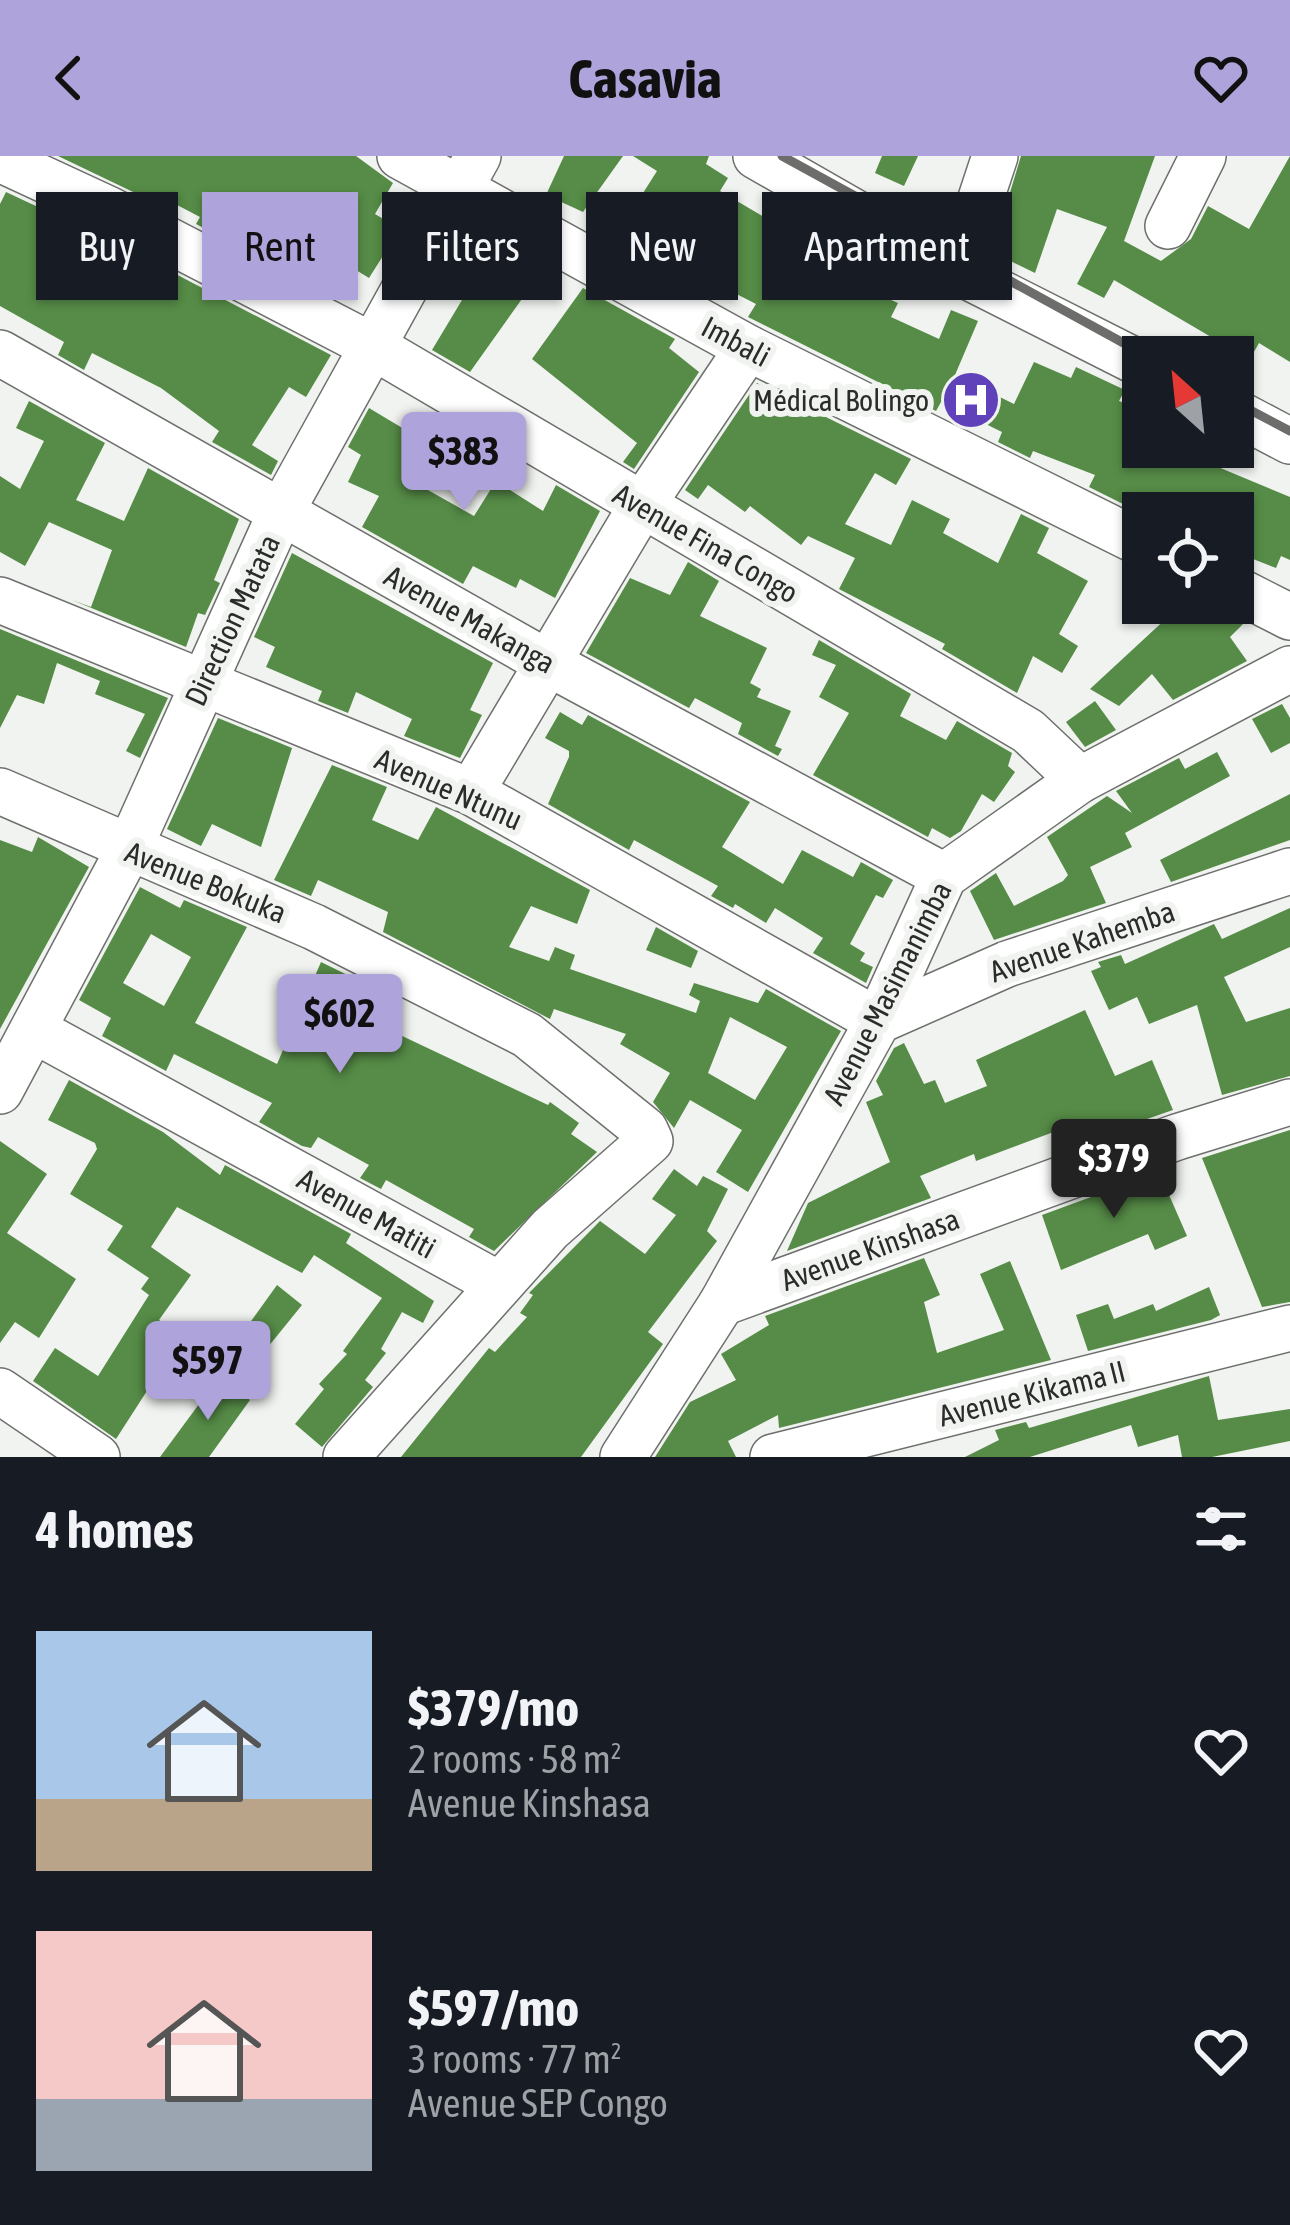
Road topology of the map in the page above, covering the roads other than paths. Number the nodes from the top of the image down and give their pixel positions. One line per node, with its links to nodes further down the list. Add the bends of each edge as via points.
1 (400, 156): 6 (street, Imbali)
2 (995, 156): 8 (street)
3 (1203, 156): 9 (street)
4 (765, 158): 7 (street)
5 (0, 159): 11 (street, Avenue Fina Congo)
6 (468, 173): 11 (street, Direction Matata); 12 (street, Imbali)
7 (823, 192)
8 (983, 192)
9 (1168, 226)
10 (1012, 299): 14 (street)
11 (374, 347): 17 (street, Avenue Fina Congo); 18 (street, Direction Matata)
12 (748, 348): 17 (street); 19 (street, Imbali)
13 (0, 353): 18 (street, Avenue Makanga)
14 (1122, 354)
15 (1254, 419): 16 (street)
16 (1286, 431)
17 (641, 507): 23 (street); 26 (street, Avenue Fina Congo, via 1028,731)
18 (281, 512): 23 (street, Avenue Makanga); 25 (street, Direction Matata)
19 (1122, 534)
20 (1254, 598): 22 (street)
21 (0, 599): 25 (street, Avenue Ntunu)
22 (1290, 616)
23 (548, 663): 28 (street); 31 (street, Avenue Makanga)
24 (1290, 669): 26 (street, Avenue Masimanimba)
25 (202, 686): 28 (street, Avenue Ntunu); 29 (street, Direction Matata)
26 (1080, 780): 31 (street, Avenue Masimanimba)
27 (0, 791): 29 (street, Avenue Bokuka)
28 (471, 792): 32 (street, Avenue Ntunu)
29 (128, 851): 33 (street, Direction Matata); 36 (street, Avenue Bokuka, via 314,927 527,1035 645,1130 650,1141)
30 (1290, 871): 32 (street, Avenue Kahemba, via 1007,964)
31 (944, 876): 32 (street, Avenue Masimanimba)
32 (878, 1021): 37 (street, Avenue Masimanimba)
33 (34, 1030): 34 (street, Direction Matata); 36 (street, Avenue Matiti)
34 (0, 1091)
35 (1290, 1102): 37 (street, Avenue Kinshasa)
36 (498, 1285): 41 (street)
37 (722, 1303): 42 (street, Avenue Masimanimba)
38 (1290, 1328): 43 (street, Avenue Kikama II)
39 (0, 1390): 40 (street)
40 (92, 1456)
41 (346, 1457)
42 (623, 1457)
43 (773, 1457)

